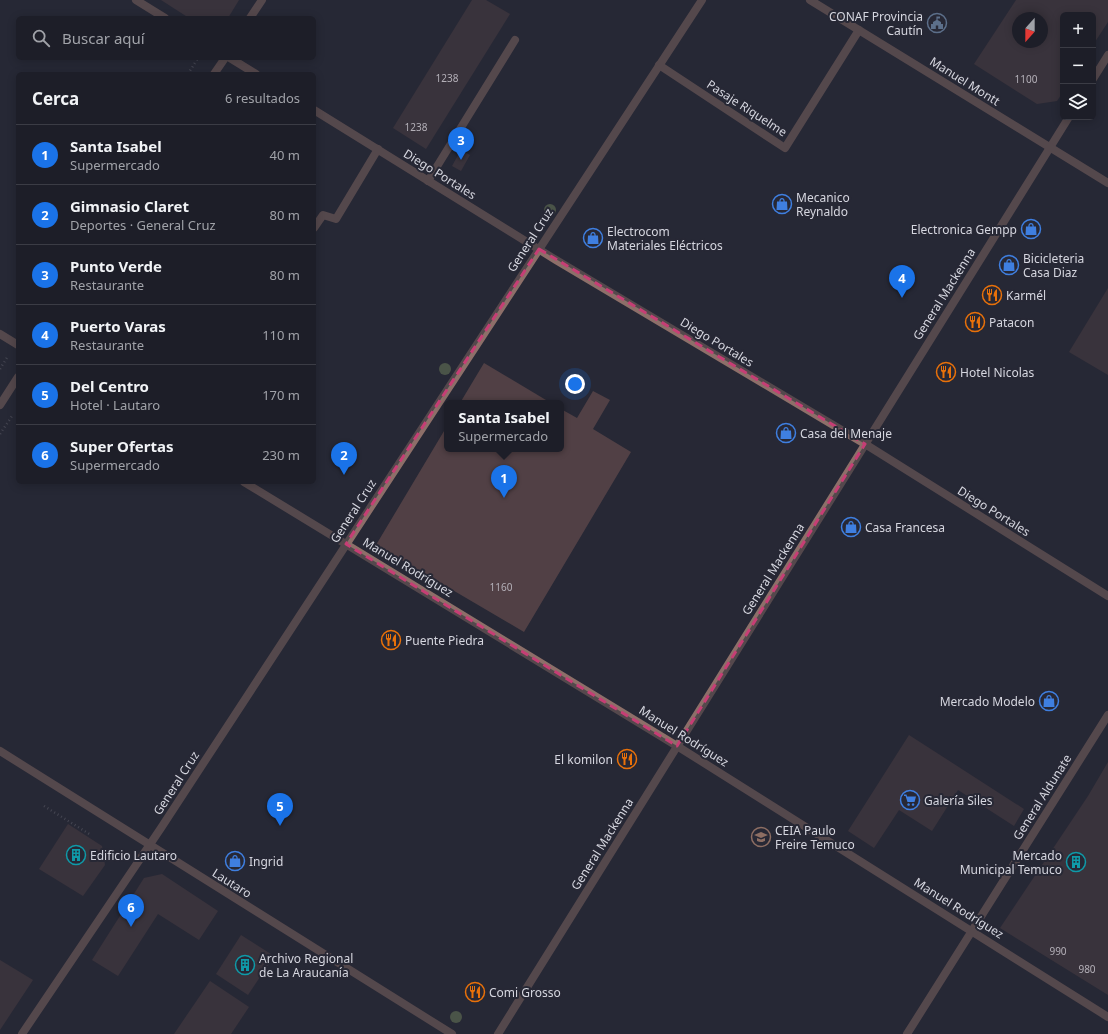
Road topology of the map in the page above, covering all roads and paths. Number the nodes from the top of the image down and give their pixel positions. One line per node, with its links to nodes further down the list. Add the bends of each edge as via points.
1 (136, 0): 5 (street)
2 (262, 0): 6 (street)
3 (702, 0): 13 (street, General Cruz)
4 (810, 0): 7 (street, Manuel Montt)
5 (162, 16)
6 (251, 16)
7 (859, 30): 13 (street, Pasaje Riquelme, via 785,148); 20 (street, Manuel Montt)
8 (515, 40): 22 (street)
9 (1108, 55): 17 (street)
10 (197, 60): 14 (path)
11 (224, 60): 15 (street)
12 (233, 60): 16 (street)
13 (659, 65): 25 (street, General Cruz)
14 (189, 72)
15 (215, 72)
16 (253, 72)
17 (1096, 74)
18 (316, 111): 21 (street, Diego Portales)
19 (1067, 120): 20 (street, General Mackenna)
20 (1050, 147): 23 (street, Manuel Montt); 32 (street, General Mackenna)
21 (378, 149): 22 (street, Diego Portales); 24 (street, via 336,219 322,215)
22 (428, 181): 25 (street, Diego Portales)
23 (1108, 183)
24 (316, 225)
25 (539, 250): 32 (street, Diego Portales); 34 (street, General Cruz)
26 (0, 334): 27 (street)
27 (16, 344)
28 (16, 380): 29 (street)
29 (0, 405)
30 (14, 411): 31 (path)
31 (0, 434)
32 (865, 444): 35 (street, Diego Portales); 37 (street, General Mackenna)
33 (247, 484): 34 (street, Manuel Rodríguez)
34 (346, 544): 37 (street, Manuel Rodríguez); 41 (street, General Cruz)
35 (1108, 596)
36 (1108, 715): 42 (street, General Aldunate)
37 (677, 746): 42 (street, Manuel Rodríguez); 46 (street, General Mackenna)
38 (0, 751): 41 (street, Lautaro)
39 (44, 806): 40 (path)
40 (91, 835)
41 (150, 845): 44 (street, General Cruz); 45 (street, Lautaro)
42 (972, 931): 43 (street, Manuel Rodríguez); 47 (street, General Aldunate)
43 (1108, 1017)
44 (22, 1034)
45 (452, 1034)
46 (498, 1034)
47 (907, 1034)

